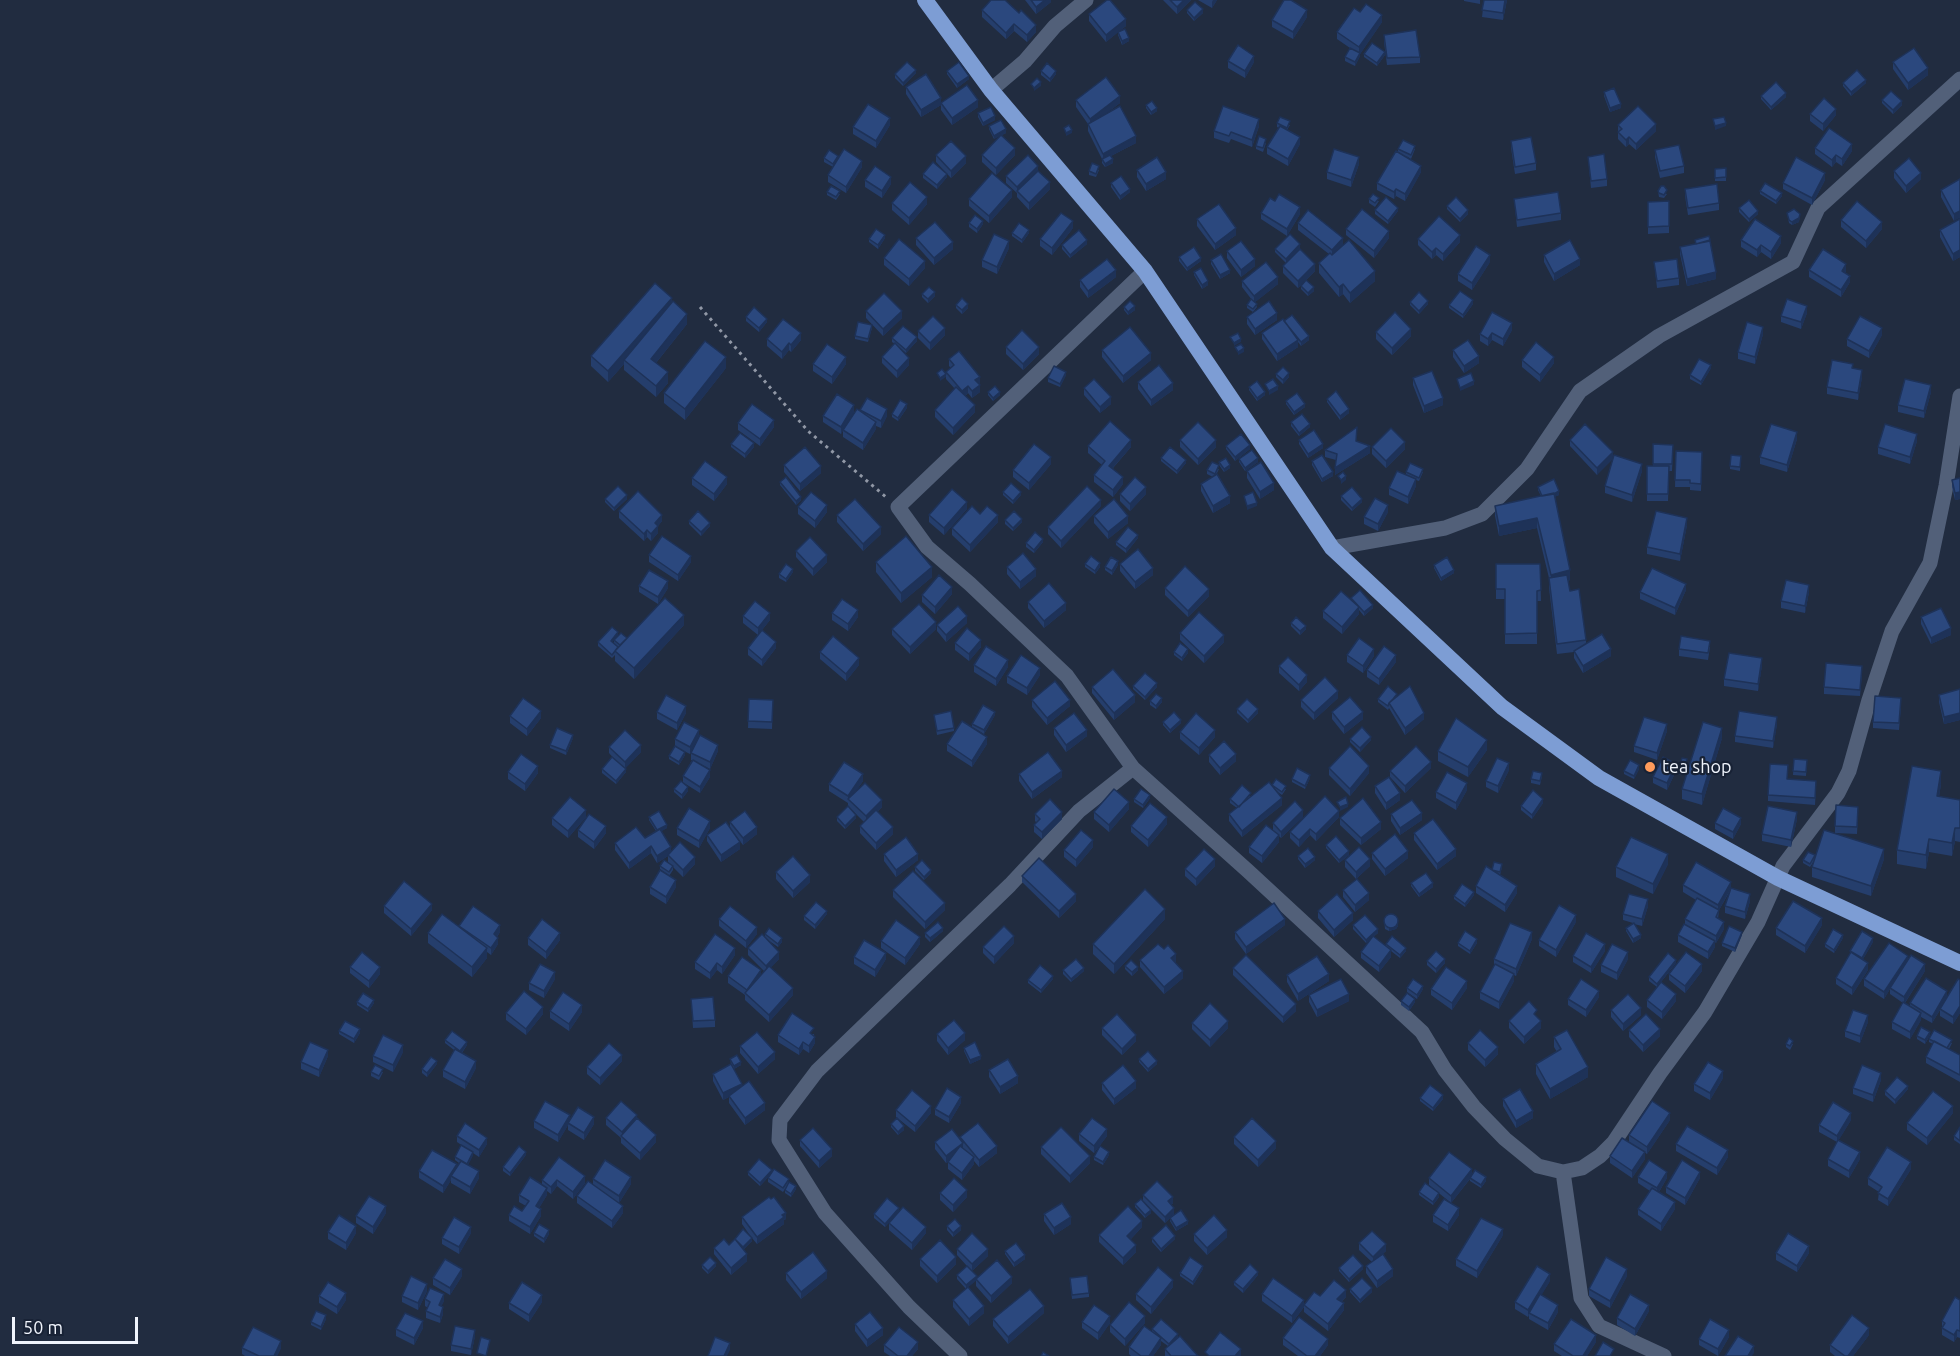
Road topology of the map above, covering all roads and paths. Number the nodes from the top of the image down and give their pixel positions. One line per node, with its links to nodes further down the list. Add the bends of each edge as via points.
1 (925, 0): 4 (highway)
2 (1086, 0): 4 (street)
3 (1960, 79): 9 (street, via 1818,208 1793,262 1659,336 1580,391 1527,469 1482,514 1444,528)
4 (991, 90): 5 (highway)
5 (1145, 271): 8 (street); 9 (highway)
6 (700, 308): 8 (path, via 808,431)
7 (1960, 396): 11 (street, via 1929,562 1892,632 1849,771)
8 (898, 507): 10 (street, via 927,547 1066,676)
9 (1332, 548): 11 (highway, via 1502,707 1599,778)
10 (1133, 768): 13 (street, via 1422,1032 1445,1070 1505,1139 1538,1166); 14 (street, via 1079,811 1010,885 817,1071 780,1120 779,1140 825,1213 909,1307)
11 (1778, 878): 12 (highway); 13 (street, via 1758,922 1705,1012 1614,1142 1582,1168)
12 (1960, 963)
13 (1563, 1172): 15 (street, via 1581,1298 1599,1326)
14 (960, 1356)
15 (1664, 1356)

